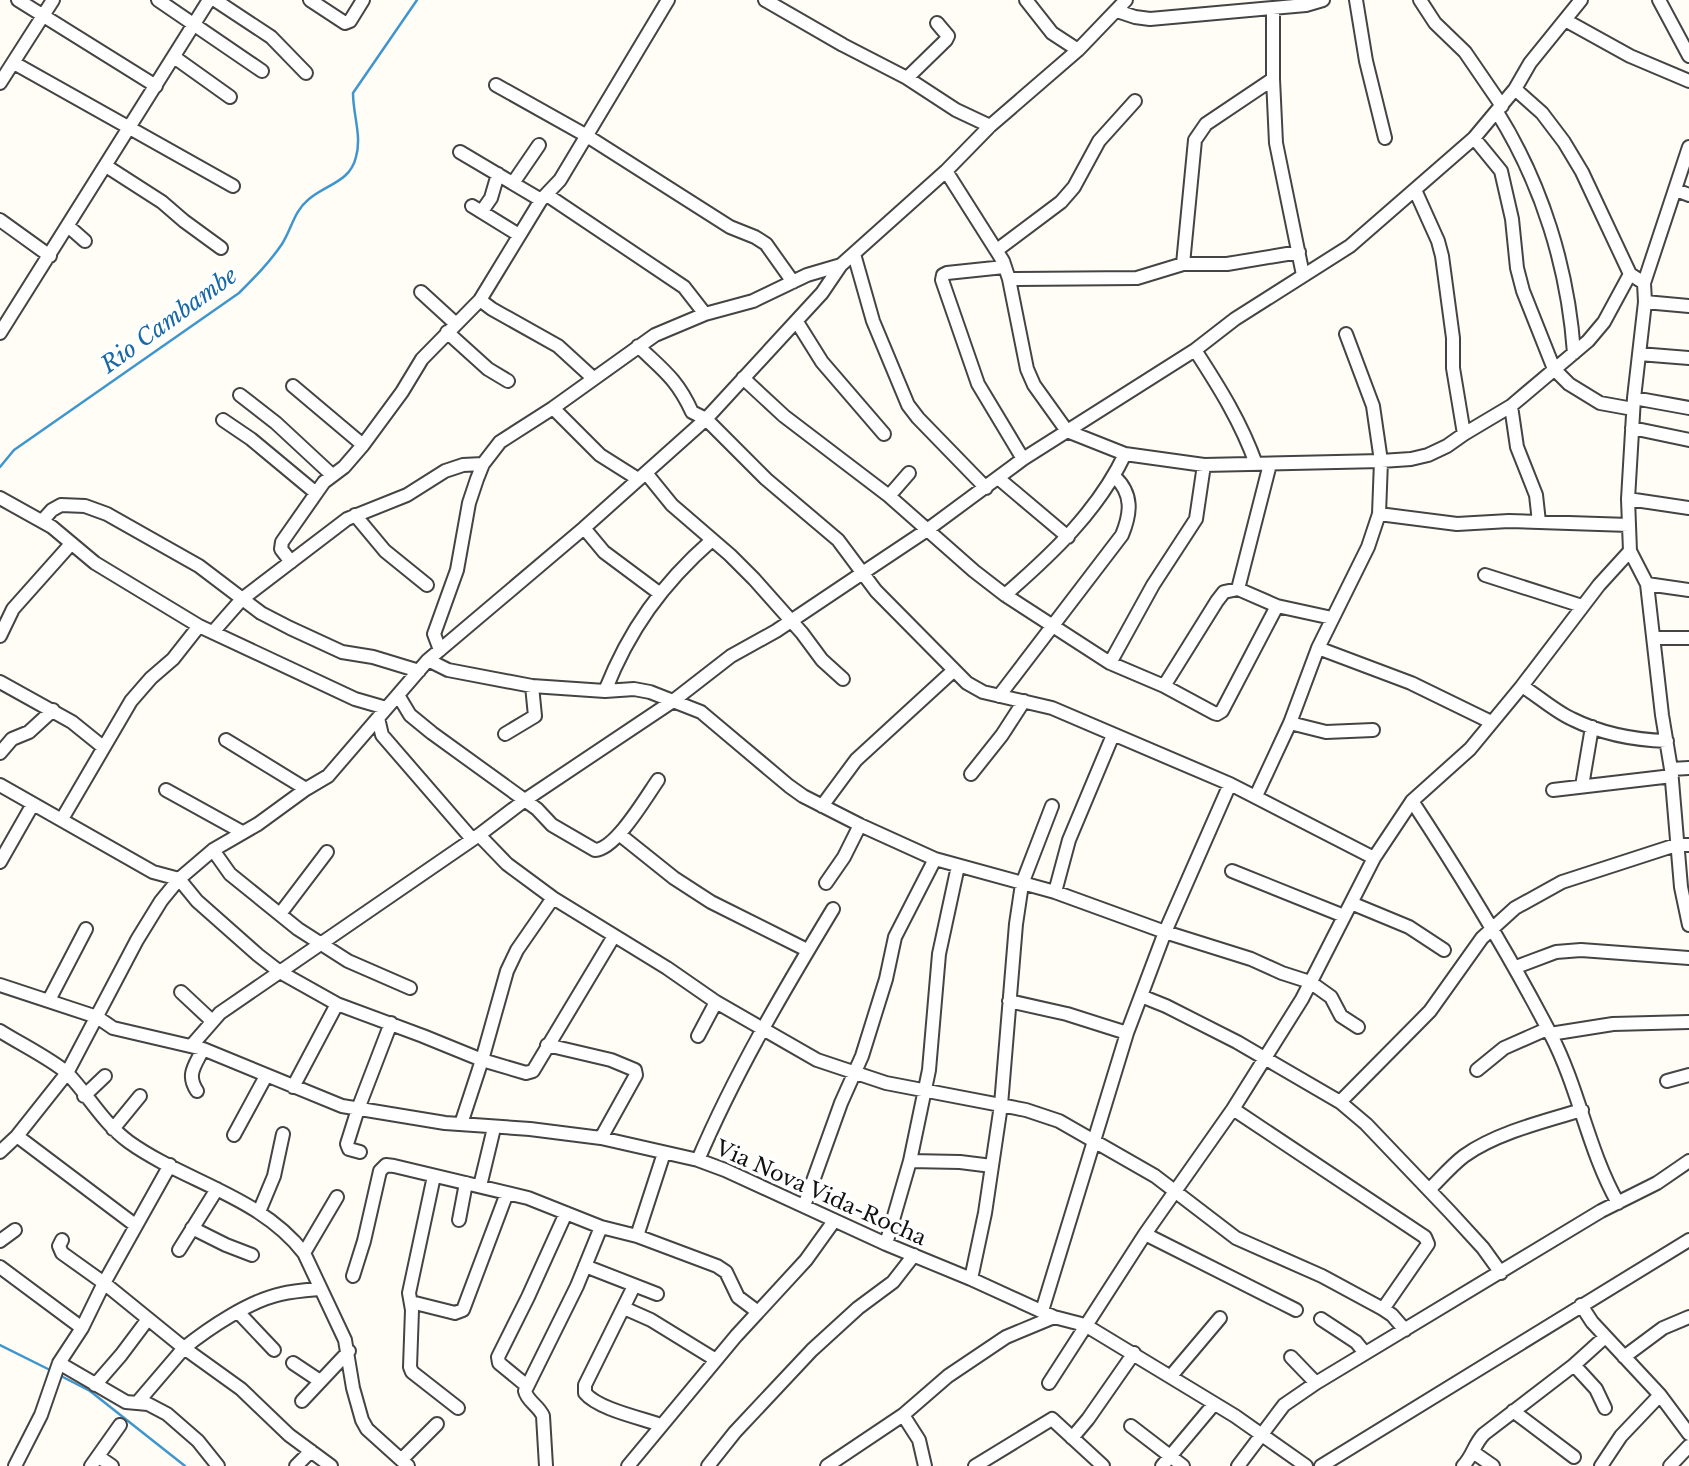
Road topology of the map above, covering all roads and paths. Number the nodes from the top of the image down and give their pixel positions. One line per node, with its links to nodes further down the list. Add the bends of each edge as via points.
1 (18, 0): 19 (street)
2 (53, 0): 19 (street)
3 (158, 0): 22 (street)
4 (209, 0): 22 (street)
5 (215, 0): 28 (street, via 271,37)
6 (310, 0): 7 (street, via 345,23)
7 (363, 0)
8 (668, 0): 41 (street)
9 (765, 0): 29 (street)
10 (1026, 0): 23 (street, via 1052,33)
11 (1126, 0): 18 (street)
12 (1323, 0): 17 (street)
13 (1356, 0): 42 (street)
14 (1420, 0): 38 (street, via 1435,23 1465,52)
15 (1581, 0): 20 (street)
16 (1659, 0): 24 (street)
17 (1273, 8): 18 (street, via 1150,19); 30 (street)
18 (1117, 11): 23 (street)
19 (44, 16): 26 (street); 34 (street)
20 (1565, 20): 31 (street, via 1630,56); 35 (street)
21 (937, 23): 29 (street, via 948,36 946,40)
22 (195, 25): 25 (street); 27 (street)
23 (1077, 50): 39 (street)
24 (1689, 56)
25 (173, 57): 34 (street); 36 (street)
26 (14, 63): 32 (street); 40 (street)
27 (262, 71)
28 (306, 73)
29 (907, 78): 39 (street)
30 (1273, 79): 62 (street, via 1276,143); 65 (street, via 1206,124 1195,140)
31 (1689, 81)
32 (0, 83)
33 (496, 85): 41 (street)
34 (156, 86): 40 (street)
35 (1515, 89): 38 (street); 68 (street, via 1542,113 1564,142)
36 (230, 97)
37 (1135, 101): 61 (street, via 1099,141 1061,202)
38 (1499, 108): 43 (street); 83 (street, via 1528,167 1555,242)
39 (990, 126): 48 (street)
40 (130, 127): 47 (street); 51 (street)
41 (587, 136): 55 (street); 70 (street, via 730,227 766,244)
42 (1385, 138)
43 (1474, 138): 52 (street); 86 (street, via 1501,171 1523,291)
44 (540, 145): 50 (street)
45 (1689, 147): 53 (street)
46 (460, 152): 49 (street)
47 (106, 166): 57 (street); 60 (street)
48 (946, 171): 61 (street); 63 (street)
49 (498, 174): 50 (street); 58 (street, via 491,198 477,208)
50 (513, 183): 55 (street)
51 (233, 186)
52 (1415, 190): 69 (street, via 1350,246); 100 (street, via 1443,256)
53 (1676, 190): 54 (street); 71 (street)
54 (1689, 195)
55 (544, 197): 58 (street); 76 (street, via 684,287)
56 (0, 220): 64 (street)
57 (68, 226): 59 (street); 64 (street)
58 (519, 235): 73 (street)
59 (85, 241)
60 (221, 248)
61 (997, 250): 67 (street)
62 (1299, 251): 65 (street, via 1227,264); 69 (street)
63 (854, 254): 66 (street); 116 (street, via 873,321 908,405)
64 (50, 256): 79 (street)
65 (1183, 264): 67 (street, via 1136,278)
66 (841, 265): 70 (street); 77 (street)
67 (1007, 273): 99 (street, via 1027,369); 105 (street, via 947,273 942,280 978,384)
68 (1630, 274): 71 (street); 83 (street, via 1604,322)
69 (1303, 275): 82 (street)
70 (793, 282): 76 (street, via 753,301)
71 (1644, 283): 74 (street)
72 (421, 292): 78 (street)
73 (481, 300): 78 (street); 87 (street, via 564,351)
74 (1645, 302): 75 (street); 84 (street)
75 (1689, 306)
76 (705, 314): 81 (street)
77 (797, 322): 88 (street); 101 (street, via 822,362)
78 (452, 328): 89 (street, via 488,369); 103 (street, via 418,365)
79 (0, 333)
80 (1346, 334): 106 (street, via 1370,393)
81 (638, 346): 87 (street); 96 (street, via 675,381 692,412)
82 (1195, 350): 99 (street); 109 (street, via 1228,402)
83 (1574, 354): 86 (street)
84 (1639, 354): 85 (street); 92 (street)
85 (1689, 358)
86 (1554, 369): 92 (street, via 1600,403); 93 (street)
87 (593, 377): 94 (street)
88 (743, 378): 96 (street); 118 (street, via 818,444)
89 (508, 381)
90 (293, 386): 103 (street)
91 (240, 395): 112 (street)
92 (1634, 403): 95 (street); 98 (street)
93 (1511, 406): 100 (street); 125 (street, via 1517,447 1536,495)
94 (553, 408): 107 (street, via 500,442); 113 (street, via 600,455)
95 (1689, 408)
96 (706, 419): 113 (street); 134 (street, via 766,479 838,540)
97 (223, 420): 117 (street)
98 (1632, 428): 102 (street); 120 (street)
99 (1067, 431): 104 (street); 105 (street)
100 (1464, 433): 106 (street, via 1428,455)
101 (884, 434)
102 (1689, 440)
103 (363, 445): 112 (street)
104 (1125, 454): 108 (street); 114 (street)
105 (1023, 459): 115 (street)
106 (1381, 461): 110 (street); 122 (street)
107 (484, 464): 123 (street, via 456,467 407,495); 154 (street, via 469,503 457,570 434,634)
108 (1204, 464): 109 (street); 156 (street, via 1196,519)
109 (1256, 464): 110 (street)
110 (1270, 464): 138 (street)
111 (909, 473): 118 (street)
112 (331, 475): 117 (street)
113 (642, 476): 127 (street); 130 (street)
114 (1115, 477): 129 (street); 148 (street, via 1128,493 1130,505 1122,535)
115 (998, 478): 116 (street); 129 (street)
116 (986, 488): 128 (street)
117 (316, 494): 133 (street, via 280,546)
118 (889, 496): 128 (street)
119 (0, 498): 124 (street)
120 (1628, 499): 121 (street); 126 (street)
121 (1689, 508)
122 (1379, 514): 125 (street, via 1457,524); 145 (street, via 1368,547)
123 (355, 515): 133 (street); 137 (street, via 385,551)
124 (42, 521): 131 (street); 142 (street, via 61,505 85,506 107,514 199,566)
125 (1539, 522): 126 (street)
126 (1629, 525): 132 (street)
127 (584, 528): 140 (street, via 604,552); 154 (street)
128 (927, 530): 134 (street); 141 (street)
129 (1068, 537): 141 (street)
130 (712, 540): 140 (street); 146 (street)
131 (70, 545): 147 (street); 150 (street, via 13,609)
132 (1630, 551): 136 (street); 144 (street)
133 (291, 562): 142 (street)
134 (862, 573): 146 (street); 158 (street)
135 (1485, 575): 144 (street)
136 (1647, 584): 139 (street); 151 (street)
137 (427, 585)
138 (1238, 589): 143 (street); 162 (street, via 1224,592 1217,601)
139 (1689, 590)
140 (659, 593): 164 (street, via 626,642)
141 (1005, 595): 148 (street)
142 (242, 599): 149 (street); 157 (street, via 342,652)
143 (1277, 606): 145 (street); 162 (street, via 1222,711 1214,713)
144 (1582, 606): 163 (street)
145 (1332, 618): 153 (street)
146 (791, 620): 159 (street); 167 (street, via 731,656)
147 (200, 626): 149 (street); 179 (street, via 131,701)
148 (1052, 626): 156 (street); 166 (street)
149 (213, 632): 170 (street)
150 (0, 636)
151 (1654, 638): 152 (street); 178 (street)
152 (1689, 638)
153 (1318, 648): 171 (street, via 1411,683); 172 (street)
154 (440, 650): 155 (street)
155 (428, 660): 157 (street); 161 (street, via 448,670)
156 (1110, 663): 162 (street)
157 (419, 671): 165 (street)
158 (953, 671): 166 (street, via 983,692); 195 (street, via 856,760)
159 (843, 679)
160 (0, 682): 169 (street)
161 (532, 686): 164 (street); 175 (street, via 536,716)
162 (1164, 686)
163 (1522, 686): 171 (street); 173 (street, via 1569,718)
164 (605, 691): 167 (street, via 644,690)
165 (398, 695): 170 (street); 192 (street, via 410,715)
166 (999, 696): 168 (street)
167 (673, 701): 192 (street); 195 (street, via 701,712 789,786)
168 (1024, 701): 176 (street); 183 (street)
169 (53, 710): 179 (street); 180 (street, via 29,732 8,742)
170 (382, 713): 188 (street, via 328,776); 201 (street, via 382,735)
171 (1492, 722): 193 (street, via 1470,749)
172 (1290, 723): 174 (street, via 1326,732); 191 (street)
173 (1592, 727): 178 (street, via 1637,740); 187 (street)
174 (1373, 730)
175 (505, 734)
176 (1113, 735): 185 (street); 214 (street, via 1069,840)
177 (226, 740): 188 (street)
178 (1667, 741): 182 (street)
179 (103, 747): 197 (street)
180 (0, 753)
181 (1689, 768): 182 (street)
182 (1672, 772): 187 (street); 202 (street)
183 (971, 775)
184 (658, 780): 200 (street)
185 (1230, 784): 191 (street); 223 (street)
186 (0, 785): 194 (street)
187 (1582, 786): 190 (street)
188 (306, 789): 199 (street)
189 (166, 790): 199 (street)
190 (1553, 790)
191 (1256, 796): 205 (street)
192 (525, 800): 200 (street, via 552,825 595,850); 201 (street)
193 (1412, 801): 205 (street); 222 (street)
194 (33, 804): 197 (street); 207 (street)
195 (822, 806): 198 (street)
196 (1052, 806): 212 (street)
197 (62, 819): 210 (street, via 153,872)
198 (860, 825): 206 (street); 211 (street)
199 (242, 832): 203 (street)
200 (620, 834): 226 (street, via 711,902)
201 (475, 837): 215 (street); 225 (street)
202 (1682, 845): 213 (street); 222 (street, via 1562,882 1515,908)
203 (213, 850): 210 (street); 218 (street, via 230,874)
204 (327, 852): 218 (street)
205 (1374, 858): 216 (street)
206 (935, 859): 208 (street); 256 (street, via 895,937)
207 (0, 862)
208 (958, 866): 212 (street); 263 (street, via 939,954)
209 (1232, 871): 219 (street)
210 (179, 879): 230 (street, via 197,901); 240 (street, via 136,940)
211 (826, 883)
212 (1022, 884): 214 (street); 237 (street)
213 (1685, 887): 220 (street)
214 (1055, 892): 223 (street)
215 (553, 898): 224 (street); 253 (street, via 507,971)
216 (1351, 903): 219 (street); 227 (street, via 1409,927)
217 (833, 909): 226 (street)
218 (280, 914): 225 (street)
219 (1344, 916): 231 (street)
220 (1689, 925)
221 (86, 929): 236 (street)
222 (1493, 929): 229 (street); 266 (street, via 1430,1011)
223 (1165, 933): 231 (street); 235 (street)
224 (614, 936): 238 (street); 250 (street)
225 (321, 945): 230 (street); 233 (street)
226 (807, 950): 245 (street)
227 (1444, 950)
228 (1689, 958): 229 (street, via 1581,950 1556,952)
229 (1516, 967): 247 (street)
230 (280, 972): 239 (street); 241 (street)
231 (1310, 982): 244 (street, via 1331,997 1341,1016); 252 (street)
232 (0, 985): 236 (street, Via Nova Vida-Rocha)
233 (410, 988)
234 (181, 992): 241 (street)
235 (1141, 996): 248 (street); 252 (street)
236 (49, 1000): 240 (street, Via Nova Vida-Rocha)
237 (1009, 1001): 248 (street); 267 (street)
238 (716, 1002): 245 (street); 249 (street)
239 (337, 1004): 243 (street); 261 (street)
240 (97, 1017): 251 (street, Via Nova Vida-Rocha, via 114,1028); 255 (street)
241 (212, 1021): 251 (street)
242 (1689, 1022): 247 (street)
243 (391, 1023): 253 (street); 268 (street)
244 (1358, 1027)
245 (764, 1028): 256 (street, via 817,1060); 281 (street)
246 (0, 1031): 255 (street)
247 (1549, 1032): 254 (street, via 1504,1048); 270 (street)
248 (1127, 1033): 277 (street)
249 (698, 1036)
250 (547, 1045): 253 (street, via 530,1073); 276 (street, via 611,1059 635,1070)
251 (197, 1047): 258 (street, Via Nova Vida-Rocha); 262 (street, via 190,1076)
252 (1263, 1058): 266 (street); 269 (street)
253 (482, 1060): 271 (street)
254 (1477, 1070)
255 (67, 1073): 264 (street); 278 (street)
256 (855, 1074): 263 (street); 295 (street)
257 (105, 1076): 264 (street)
258 (266, 1076): 261 (street, Via Nova Vida-Rocha); 275 (street)
259 (1689, 1076): 260 (street)
260 (1667, 1081)
261 (293, 1087): 268 (street, Via Nova Vida-Rocha)
262 (197, 1091)
263 (924, 1091): 267 (street); 282 (street)
264 (84, 1096): 273 (street)
265 (140, 1096): 273 (street)
266 (1340, 1102): 290 (street)
267 (1001, 1105): 277 (street, via 1041,1114); 285 (street)
268 (358, 1109): 271 (street, Via Nova Vida-Rocha); 279 (street, via 347,1144)
269 (1233, 1109): 291 (street); 326 (street, via 1425,1237 1428,1244)
270 (1582, 1110): 290 (street, via 1486,1144 1464,1156); 294 (street, via 1597,1160)
271 (461, 1125): 272 (street, Via Nova Vida-Rocha)
272 (494, 1128): 276 (street, Via Nova Vida-Rocha); 288 (street)
273 (114, 1129): 284 (street)
274 (283, 1134): 296 (street, via 274,1176)
275 (233, 1135)
276 (600, 1138): 280 (street, Via Nova Vida-Rocha)
277 (1094, 1140): 291 (street); 328 (street)
278 (7, 1143): 300 (street)
279 (360, 1152)
280 (664, 1153): 281 (street, Via Nova Vida-Rocha); 305 (street)
281 (698, 1160): 295 (street, Via Nova Vida-Rocha)
282 (910, 1161): 285 (street); 309 (street)
283 (1689, 1161): 294 (street)
284 (170, 1165): 289 (street); 300 (street)
285 (992, 1166): 318 (street)
286 (434, 1177): 287 (street); 317 (street, via 386,1165 380,1171); 323 (street, via 409,1293)
287 (466, 1183): 288 (street); 298 (street)
288 (480, 1186): 292 (street)
289 (217, 1189): 296 (street); 302 (street)
290 (1429, 1190): 316 (street)
291 (1174, 1192): 304 (street); 326 (street, via 1237,1238)
292 (507, 1193): 297 (street); 323 (street, via 463,1310 455,1313)
293 (337, 1197): 311 (street)
294 (1618, 1203): 316 (street)
295 (804, 1206): 299 (street, Via Nova Vida-Rocha)
296 (259, 1212): 311 (street, via 295,1240)
297 (566, 1213): 301 (street); 356 (street, via 498,1357 499,1363)
298 (459, 1220)
299 (834, 1221): 309 (street, Via Nova Vida-Rocha); 329 (street, via 806,1260)
300 (135, 1226): 319 (street)
301 (601, 1227): 305 (street); 314 (street)
302 (192, 1228): 310 (street); 312 (street)
303 (15, 1230): 308 (street)
304 (1145, 1234): 327 (street); 336 (street)
305 (638, 1236): 329 (street, via 723,1269 735,1293)
306 (62, 1240): 319 (street, via 62,1253)
307 (1689, 1240): 324 (street)
308 (0, 1241)
309 (886, 1244): 313 (street, Via Nova Vida-Rocha)
310 (179, 1250)
311 (304, 1253): 321 (street)
312 (252, 1255)
313 (914, 1255): 318 (street, Via Nova Vida-Rocha); 386 (street, via 893,1282 811,1350)
314 (586, 1266): 320 (street); 356 (street)
315 (0, 1267): 337 (street)
316 (1502, 1273): 338 (street)
317 (353, 1276)
318 (971, 1279): 328 (street, Via Nova Vida-Rocha)
319 (104, 1283): 334 (street); 337 (street)
320 (634, 1286): 322 (street); 325 (street)
321 (319, 1289): 330 (street, via 281,1294); 342 (street)
322 (657, 1294)
323 (411, 1302): 361 (street, via 412,1372)
324 (1581, 1305): 339 (street); 394 (street)
325 (624, 1308): 347 (street); 367 (street, via 585,1393 616,1410)
326 (1383, 1309): 338 (street)
327 (1296, 1310)
328 (1042, 1311): 331 (street, Via Nova Vida-Rocha)
329 (758, 1312): 347 (street)
330 (239, 1313): 340 (street); 341 (street)
331 (1054, 1317): 336 (street, Via Nova Vida-Rocha); 364 (street, via 1006,1337 948,1376)
332 (1689, 1317): 346 (street, via 1663,1328)
333 (1220, 1318): 351 (street)
334 (148, 1319): 340 (street); 355 (street)
335 (1321, 1319): 344 (street)
336 (1085, 1325): 343 (street, Via Nova Vida-Rocha); 353 (street)
337 (82, 1328): 348 (street)
338 (1405, 1330): 344 (street)
339 (1605, 1337): 346 (street); 350 (street)
340 (184, 1348): 359 (street); 373 (street, via 241,1389)
341 (274, 1350)
342 (349, 1351): 352 (street); 378 (street, via 362,1420)
343 (1133, 1353): 351 (street, Via Nova Vida-Rocha); 371 (street)
344 (1365, 1353): 354 (street)
345 (1290, 1357): 354 (street)
346 (1624, 1357): 357 (street)
347 (716, 1360): 367 (street)
348 (60, 1363): 355 (street); 379 (street)
349 (293, 1363): 352 (street)
350 (1574, 1365): 362 (street, via 1596,1389); 363 (street)
351 (1171, 1376): 360 (street, Via Nova Vida-Rocha)
352 (320, 1381): 358 (street)
353 (1049, 1383)
354 (1316, 1383): 370 (street, via 1284,1405)
355 (95, 1385): 359 (street)
356 (527, 1386): 384 (street, via 526,1395 543,1416)
357 (1660, 1395): 369 (street); 397 (street, via 1621,1436)
358 (302, 1401)
359 (137, 1403): 381 (street, via 153,1406 180,1423)
360 (1214, 1404): 370 (street, Via Nova Vida-Rocha); 377 (street)
361 (458, 1408)
362 (1605, 1408)
363 (1513, 1411): 374 (street, via 1476,1442); 375 (street)
364 (903, 1415): 387 (street); 388 (street, via 919,1440)
365 (437, 1423): 378 (street)
366 (120, 1424): 376 (street)
367 (661, 1425): 385 (street)
368 (1131, 1426): 377 (street)
369 (1689, 1434)
370 (1261, 1435): 392 (street); 393 (street, Via Nova Vida-Rocha)
371 (1073, 1438): 389 (street, via 1052,1419); 390 (street)
372 (1689, 1446): 398 (street)
373 (311, 1451): 382 (street); 383 (street)
374 (1473, 1452): 395 (street); 396 (street)
375 (1574, 1458)
376 (95, 1461): 380 (street)
377 (1167, 1461): 391 (street)
378 (405, 1463)
379 (15, 1466)
380 (113, 1466)
381 (218, 1466)
382 (296, 1466)
383 (331, 1466)
384 (546, 1466)
385 (627, 1466)
386 (708, 1466)
387 (827, 1466)
388 (925, 1466)
389 (975, 1466)
390 (1102, 1466)
391 (1183, 1466)
392 (1238, 1466)
393 (1306, 1466)
394 (1321, 1466)
395 (1462, 1466)
396 (1493, 1466)
397 (1601, 1466)
398 (1670, 1466)

